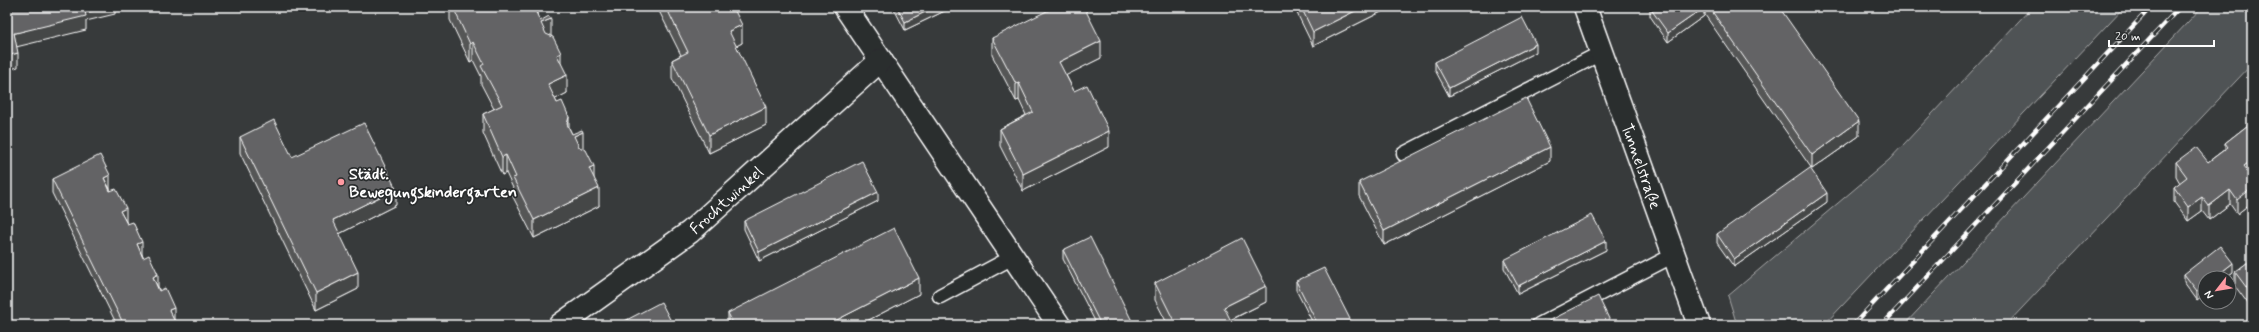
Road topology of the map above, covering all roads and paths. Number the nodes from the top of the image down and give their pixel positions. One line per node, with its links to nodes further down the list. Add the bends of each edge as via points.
1 (845, 7): 4 (street)
2 (1585, 7): 3 (street, Tunnelstraße)
3 (1601, 53): 5 (lane); 6 (street, Tunnelstraße)
4 (881, 60): 7 (street); 9 (street, Frochtwinkel, via 690,232)
5 (1404, 154)
6 (1674, 255): 11 (lane); 12 (street, Tunnelstraße)
7 (1013, 257): 8 (lane); 10 (street)
8 (940, 296)
9 (560, 325)
10 (1059, 325)
11 (1540, 325)
12 (1699, 325)

